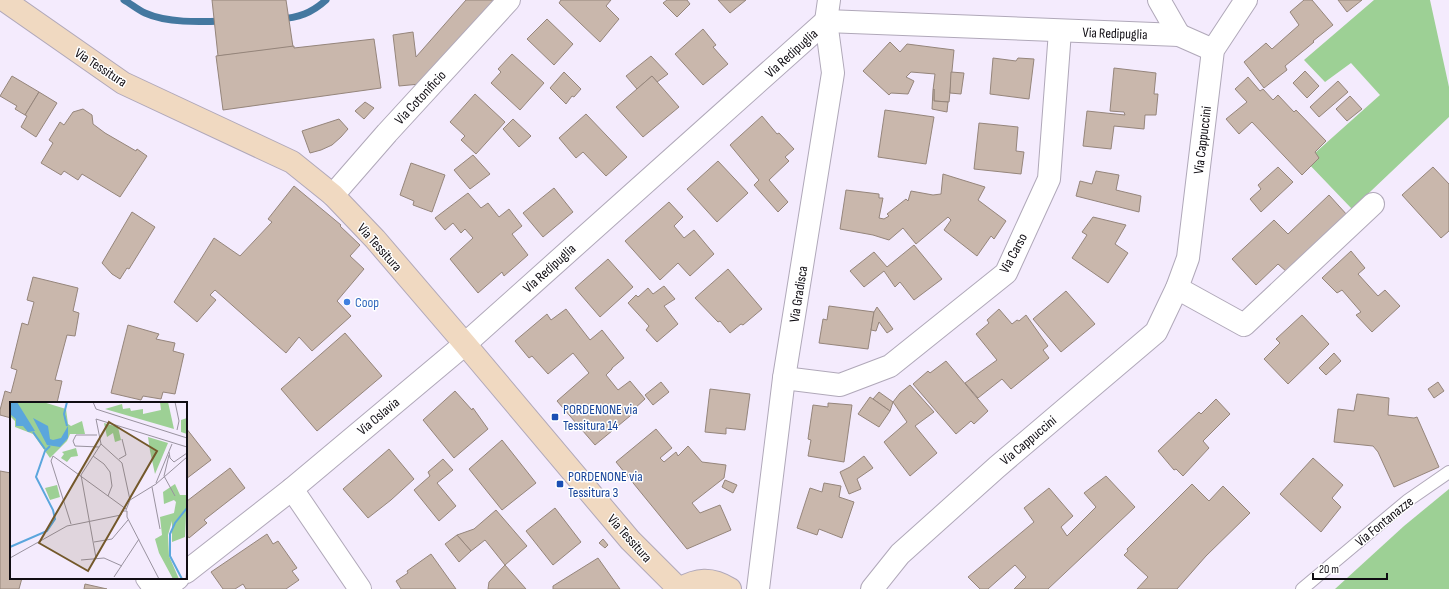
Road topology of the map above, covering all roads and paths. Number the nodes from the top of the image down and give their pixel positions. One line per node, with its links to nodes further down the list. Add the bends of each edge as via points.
1 (4, 0): 10 (main road, Via Tessitura, via 123,83 292,162)
2 (509, 0): 10 (street, Via Cotonificio)
3 (829, 0): 6 (street, Via Gradisca)
4 (1159, 0): 8 (street)
5 (1246, 0): 9 (street, Via Cappuccini)
6 (826, 21): 7 (street, Via Redipuglia); 13 (street, Via Redipuglia); 14 (street, Via Gradisca, via 833,73)
7 (1060, 31): 8 (street, Via Redipuglia); 14 (street, Via Carso, via 1049,179 1006,273 890,366 840,384)
8 (1179, 35): 9 (street, Via Redipuglia)
9 (1213, 50): 12 (street, Via Cappuccini, via 1188,258)
10 (333, 196): 13 (main road, Via Tessitura, via 375,239)
11 (1373, 204): 12 (street, via 1244,325)
12 (1177, 288): 26 (street, Via Cappuccini, via 1156,332 997,467 900,554)
13 (465, 344): 16 (street, Via Oslavia); 23 (main road, Via Tessitura, via 630,540)
14 (784, 378): 25 (street, Via Gradisca)
15 (1449, 472): 27 (lane, Via Fontanazze, via 1407,502)
16 (292, 489): 17 (street, Via Oslavia); 22 (street)
17 (187, 571)
18 (148, 579): 20 (street)
19 (177, 579): 21 (street)
20 (154, 589)
21 (164, 589)
22 (360, 589)
23 (679, 589): 24 (main road, via 690,582 704,580 717,582)
24 (730, 589)
25 (758, 589)
26 (872, 589)
27 (1302, 589)

